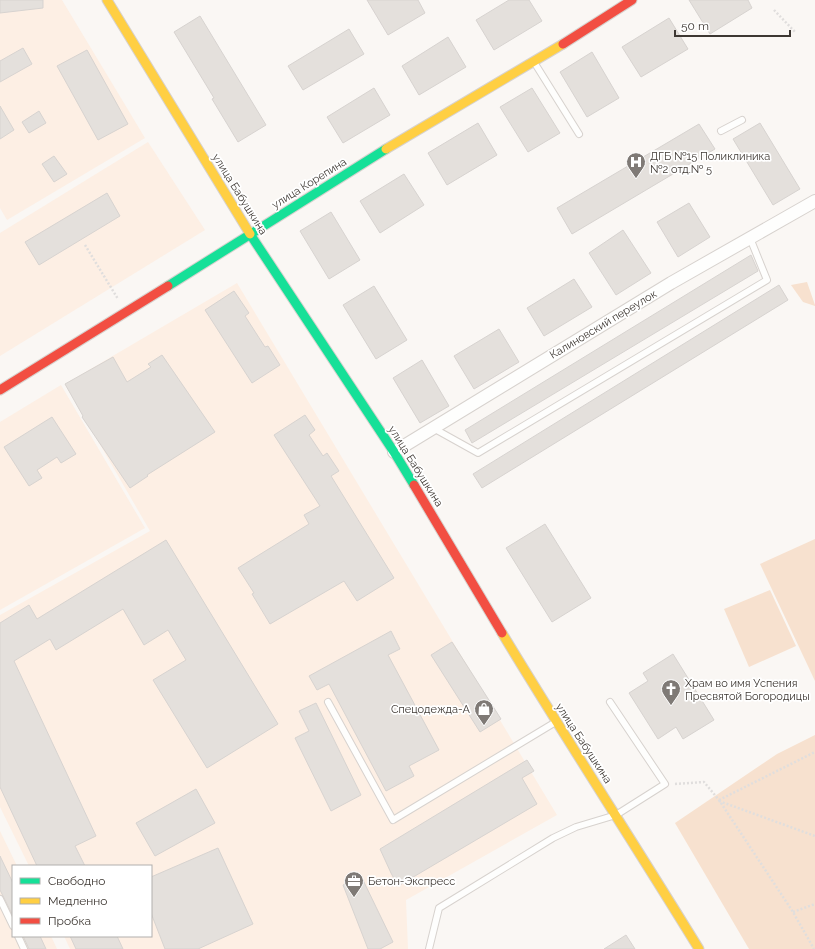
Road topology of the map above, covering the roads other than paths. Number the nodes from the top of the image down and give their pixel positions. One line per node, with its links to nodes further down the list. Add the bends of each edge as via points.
1 (107, 0): 8 (street, улица Бабушкина)
2 (632, 0): 3 (street, улица Корепина)
3 (534, 62): 6 (lane); 8 (street, улица Корепина, via 401,140)
4 (742, 120): 5 (lane)
5 (721, 131)
6 (579, 134)
7 (814, 204): 9 (street, Калиновский переулок)
8 (250, 234): 10 (street, улица Корепина); 12 (street, улица Бабушкина)
9 (750, 238): 11 (street, Калиновский переулок, via 671,283); 11 (lane, via 767,280 478,453)
10 (0, 390)
11 (433, 428): 12 (street, Калиновский переулок)
12 (394, 452): 15 (street, улица Бабушкина)
13 (328, 702): 15 (lane, via 393,820)
14 (610, 702): 16 (lane, via 665,784)
15 (556, 722): 16 (street, улица Бабушкина)
16 (616, 815): 21 (lane, via 576,827 553,838 439,908); 22 (street, улица Бабушкина)
17 (0, 899): 18 (lane)
18 (12, 924)
19 (18, 937): 20 (lane)
20 (24, 949)
21 (429, 949)
22 (699, 949)

